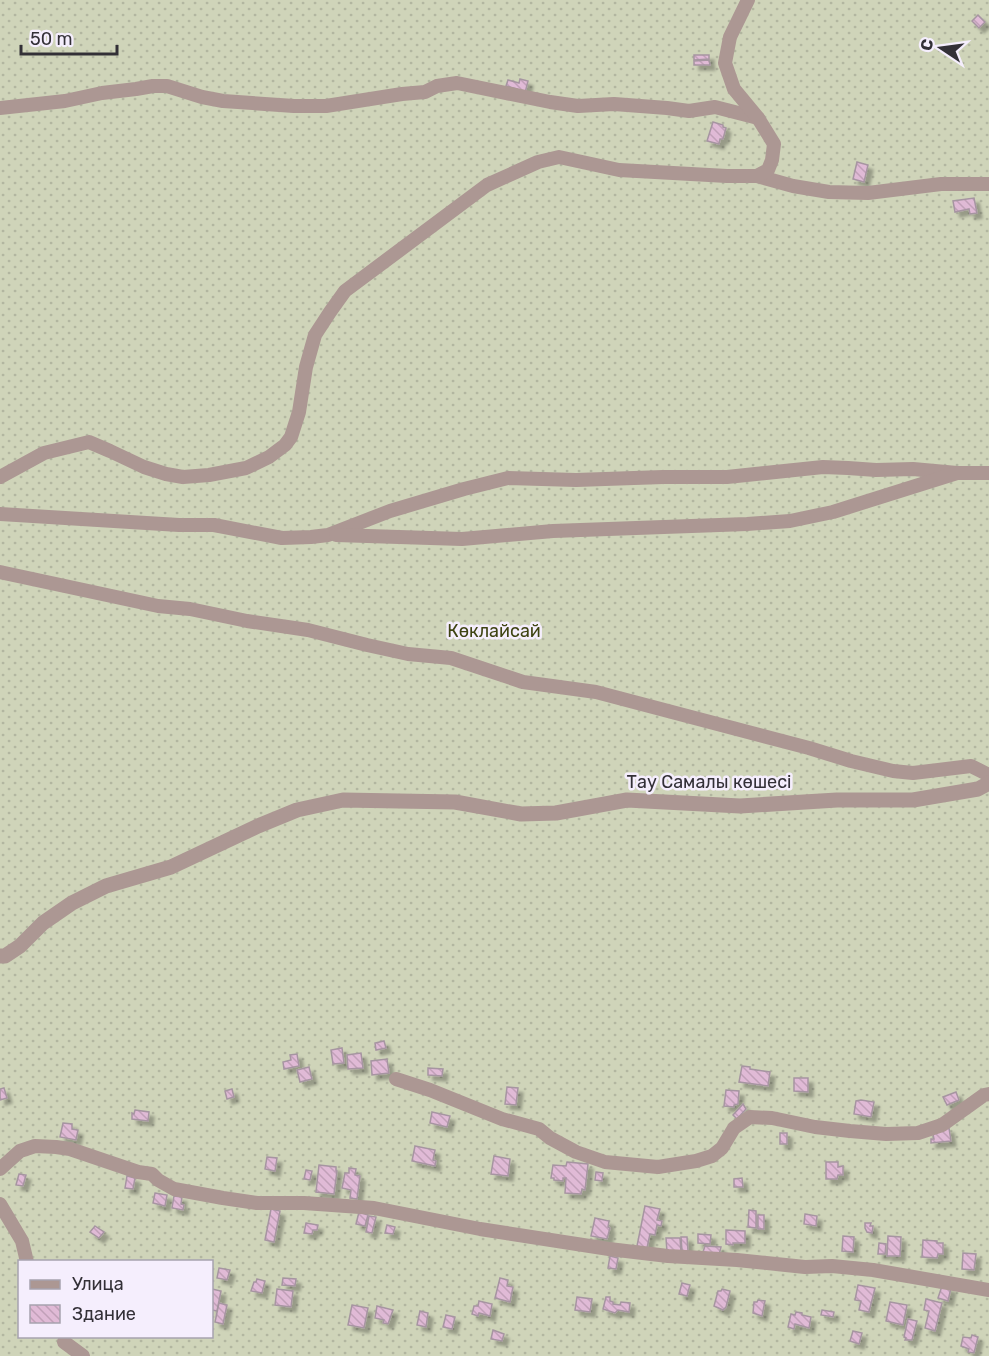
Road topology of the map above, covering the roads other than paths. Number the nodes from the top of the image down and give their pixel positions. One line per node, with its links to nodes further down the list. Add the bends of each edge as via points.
1 (748, 0): 3 (street, via 730,37 725,63 734,89)
2 (0, 108): 3 (street, via 153,86 224,101 326,106 425,92 457,83 578,106 614,104 689,111 715,107)
3 (758, 118): 4 (street, via 774,144 768,170)
4 (757, 176): 5 (street, via 829,192 868,193 941,183); 8 (street, via 619,170 559,157 538,162 487,185 345,291 315,336 291,437 268,457 246,468 183,477 144,467 90,442 44,453)
5 (989, 184)
6 (957, 473): 7 (street); 10 (street, via 833,512 790,521 553,531 462,539); 10 (street, via 823,467 727,477 508,478 390,511)
7 (989, 473)
8 (0, 477)
9 (0, 514): 10 (street, via 214,525 282,538)
10 (328, 535)
11 (0, 572): 12 (street, via 158,606 308,630 408,654 451,658 523,682 596,693 893,771 913,773 971,766)
12 (989, 775)
13 (989, 783): 14 (street, Тау Самалы көшесі, via 978,789 913,800 740,806 627,800 556,813 521,814 455,802 343,800 297,810 171,867 106,886 72,903 43,923 20,946)
14 (0, 956)
15 (396, 1079): 16 (street, via 538,1129 595,1159 658,1167 712,1156 734,1128 750,1117 850,1131 918,1133 942,1125)
16 (989, 1094)
17 (0, 1169): 20 (street, via 20,1151 35,1146 56,1147 152,1174 174,1189 223,1198 374,1208 609,1249 873,1270)
18 (0, 1204): 19 (street, via 22,1241)
19 (27, 1260)
20 (989, 1290)
21 (63, 1339): 22 (street); 23 (street)
22 (70, 1356)
23 (82, 1356)

